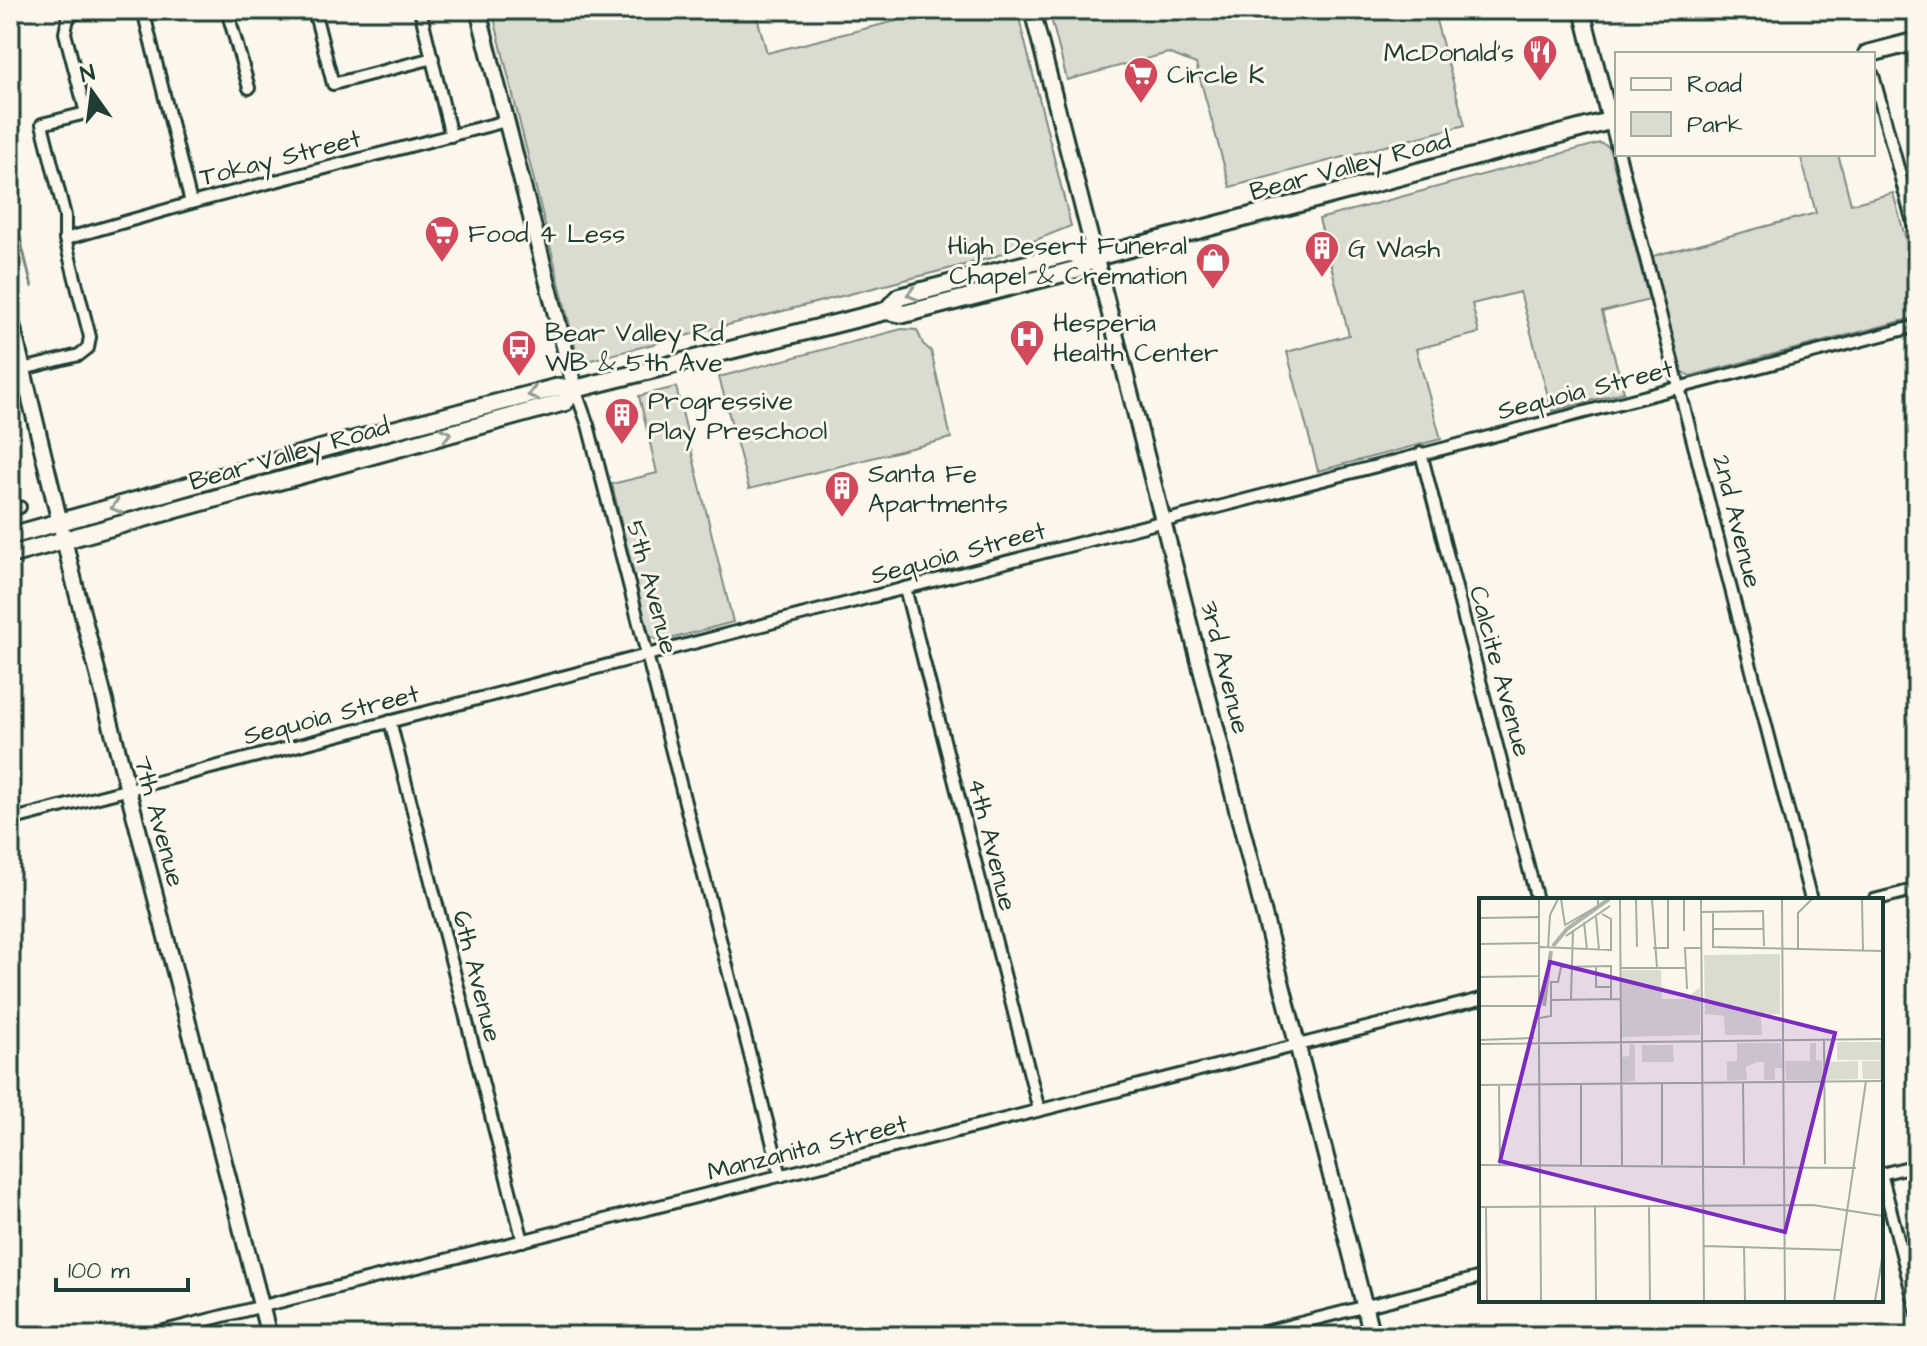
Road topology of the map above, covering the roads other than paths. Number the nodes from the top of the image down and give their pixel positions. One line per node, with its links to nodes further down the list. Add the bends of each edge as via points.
1 (81, 10): 20 (street, via 68,18 65,33 86,113 42,124 65,216)
2 (143, 10): 18 (street)
3 (227, 10): 13 (street)
4 (314, 10): 11 (street, via 333,84)
5 (420, 10): 11 (street)
6 (478, 10): 15 (street, 5th Avenue)
7 (1032, 10): 21 (street, 3rd Avenue)
8 (1582, 10): 14 (street)
9 (1917, 41): 10 (main road)
10 (1875, 52)
11 (433, 58): 16 (street)
12 (1875, 82): 19 (street)
13 (249, 88)
14 (1614, 120): 21 (main road, Bear Valley Road)
15 (506, 121): 16 (street, Tokay Street); 26 (street, 5th Avenue)
16 (451, 136): 18 (street, Tokay Street)
17 (1620, 156): 25 (street, 2nd Avenue)
18 (191, 203): 20 (street, Tokay Street)
19 (1917, 238)
20 (65, 239): 24 (street, via 90,337 88,348)
21 (1096, 257): 26 (main road, Bear Valley Road, via 1075,270 918,311 886,311); 30 (street, 3rd Avenue)
22 (10, 316): 24 (street, 7th Avenue)
23 (1917, 326): 25 (street, Sequoia Street)
24 (23, 369): 31 (street, 7th Avenue)
25 (1679, 387): 28 (street, Sequoia Street); 42 (street, 2nd Avenue)
26 (575, 389): 27 (main road, Bear Valley Road, one-way to 27, via 559,387); 29 (main road, Bear Valley Road, one-way to 26, via 565,402); 36 (street, 5th Avenue)
27 (331, 446): 29 (main road, via 326,458 263,476); 31 (main road, Bear Valley Road, one-way to 31)
28 (1421, 453): 30 (street, Sequoia Street); 41 (street, Calcite Avenue)
29 (236, 493): 33 (main road, Bear Valley Road)
30 (1164, 520): 35 (street, Sequoia Street); 45 (street, 3rd Avenue)
31 (60, 523): 32 (main road, Bear Valley Road); 33 (street, 7th Avenue)
32 (10, 536)
33 (64, 541): 34 (main road, Bear Valley Road); 38 (street, 7th Avenue)
34 (10, 555)
35 (905, 588): 36 (street, Sequoia Street); 46 (street, 4th Avenue)
36 (647, 655): 37 (street, Sequoia Street); 49 (street, 5th Avenue)
37 (390, 721): 38 (street, Sequoia Street); 51 (street, 6th Avenue)
38 (127, 789): 39 (street, Sequoia Street); 53 (street, 7th Avenue)
39 (10, 820)
40 (1917, 889): 43 (street)
41 (1536, 898)
42 (1810, 898)
43 (1882, 898)
44 (1479, 1000): 45 (street, Manzanita Street)
45 (1297, 1045): 46 (street, Manzanita Street); 54 (street, 3rd Avenue)
46 (1039, 1110): 49 (street, Manzanita Street)
47 (1917, 1165): 48 (street)
48 (1883, 1173)
49 (781, 1176): 51 (street, Manzanita Street)
50 (1883, 1181): 55 (street)
51 (523, 1241): 53 (street, Manzanita Street)
52 (1479, 1278): 54 (street)
53 (262, 1306): 56 (street, Manzanita Street); 57 (street, 7th Avenue)
54 (1364, 1307): 58 (street); 59 (street, 3rd Avenue)
55 (1917, 1312)
56 (144, 1336)
57 (269, 1336)
58 (1249, 1336)
59 (1372, 1336)

